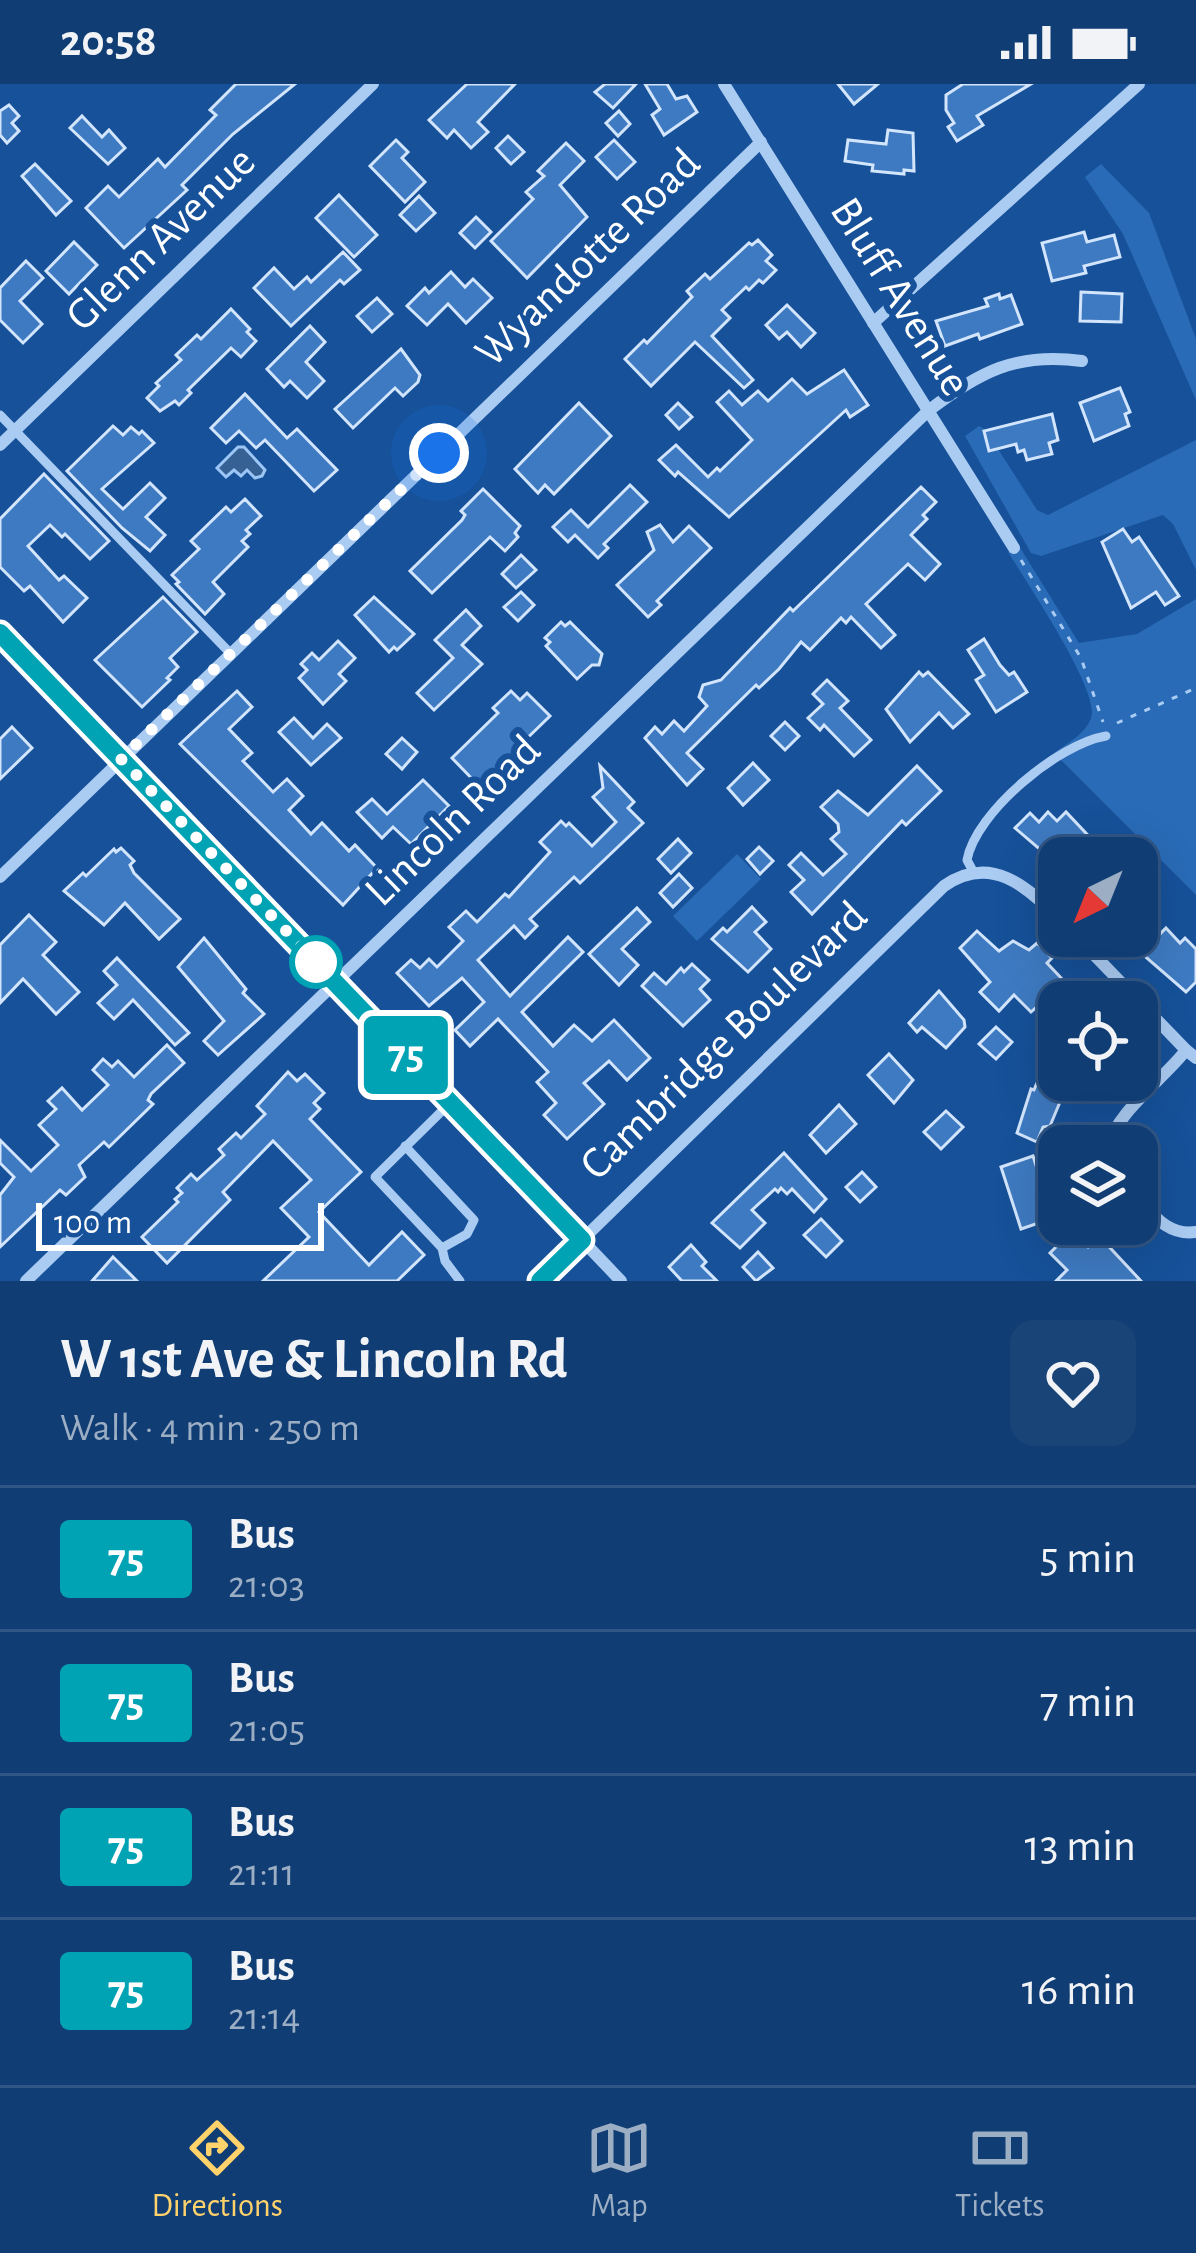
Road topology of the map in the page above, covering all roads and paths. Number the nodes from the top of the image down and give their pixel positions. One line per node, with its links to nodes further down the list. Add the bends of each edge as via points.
1 (373, 84): 9 (street, Glenn Avenue)
2 (724, 84): 4 (street, Bluff Avenue)
3 (1139, 84): 5 (street)
4 (761, 142): 5 (street, Bluff Avenue); 13 (street, Wyandotte Road)
5 (873, 323): 7 (street, Bluff Avenue)
6 (1082, 361): 7 (street, Lincoln Road, via 1036,360 973,376)
7 (928, 411): 11 (street, Bluff Avenue); 21 (street, Lincoln Road)
8 (0, 415): 9 (lane)
9 (15, 430): 10 (street, Glenn Avenue); 13 (lane)
10 (0, 445)
11 (1014, 548): 14 (path, via 1081,658 1105,728)
12 (0, 633): 16 (street)
13 (230, 654): 16 (street, Wyandotte Road)
14 (1196, 688)
15 (1106, 736): 17 (lane, via 1045,765 991,814 970,841)
16 (121, 759): 18 (street, Wyandotte Road); 21 (street)
17 (974, 873): 19 (street, via 1013,878); 28 (street, Cambridge Boulevard, via 944,886)
18 (0, 877)
19 (1038, 900)
20 (1096, 957): 22 (street)
21 (337, 982): 23 (street); 30 (street, Lincoln Road)
22 (1191, 1054): 24 (street)
23 (451, 1102): 25 (lane); 28 (street)
24 (1117, 1125)
25 (405, 1146): 29 (lane, via 380,1169 377,1184); 29 (lane, via 474,1220)
26 (1158, 1220): 27 (street)
27 (1196, 1232)
28 (582, 1240): 32 (street, Cambridge Boulevard); 33 (street)
29 (442, 1248): 31 (lane)
30 (26, 1281)
31 (460, 1281)
32 (540, 1281)
33 (621, 1281)

